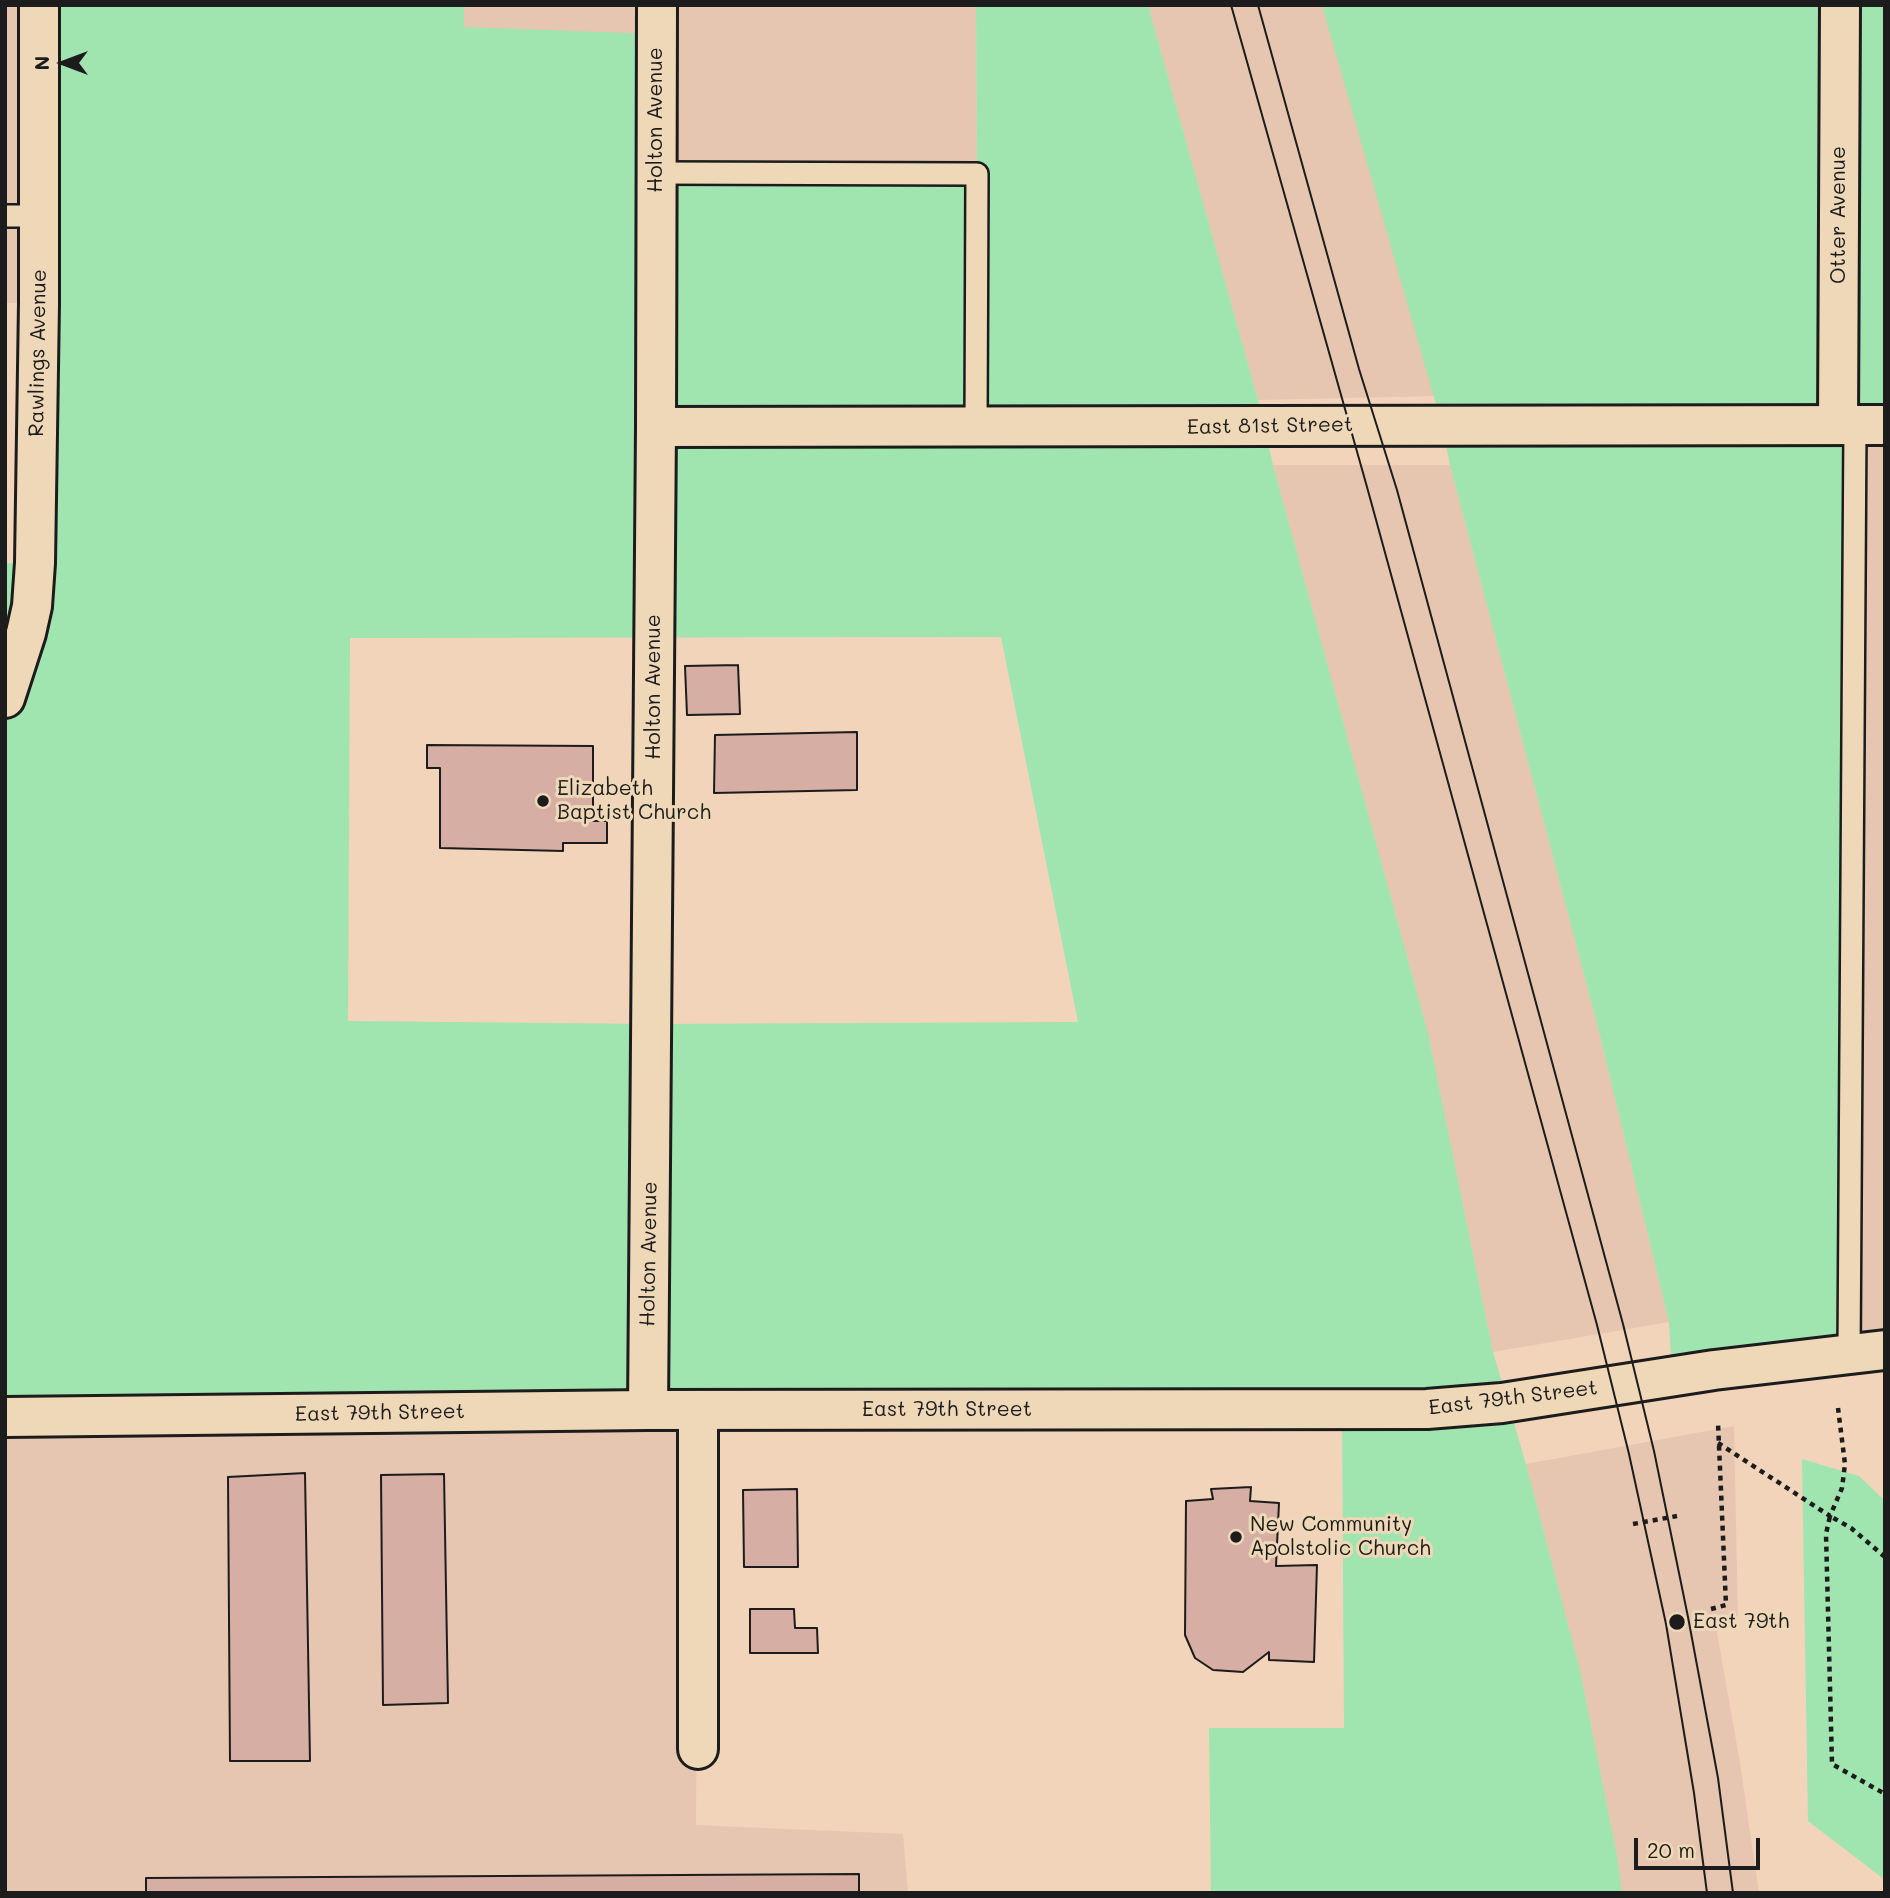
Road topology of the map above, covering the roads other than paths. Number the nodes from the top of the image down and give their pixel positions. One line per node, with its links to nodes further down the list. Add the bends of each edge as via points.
1 (39, 5): 5 (street, Rawlings Avenue)
2 (657, 5): 4 (street, Holton Avenue)
3 (1840, 5): 6 (street, Otter Avenue)
4 (656, 173): 7 (street, Holton Avenue); 8 (lane, via 977,174)
5 (22, 216): 9 (street, Rawlings Avenue, via 34,584 26,633)
6 (1859, 425): 8 (street, East 81st Street); 10 (lane)
7 (656, 427): 8 (street, East 81st Street); 11 (street, Holton Avenue)
8 (976, 427)
9 (5, 698)
10 (1867, 1352): 12 (street, East 79th Street, via 1503,1403 1427,1409)
11 (648, 1410): 12 (street, East 79th Street); 13 (street, East 79th Street)
12 (698, 1410): 14 (street)
13 (5, 1417)
14 (698, 1749)

